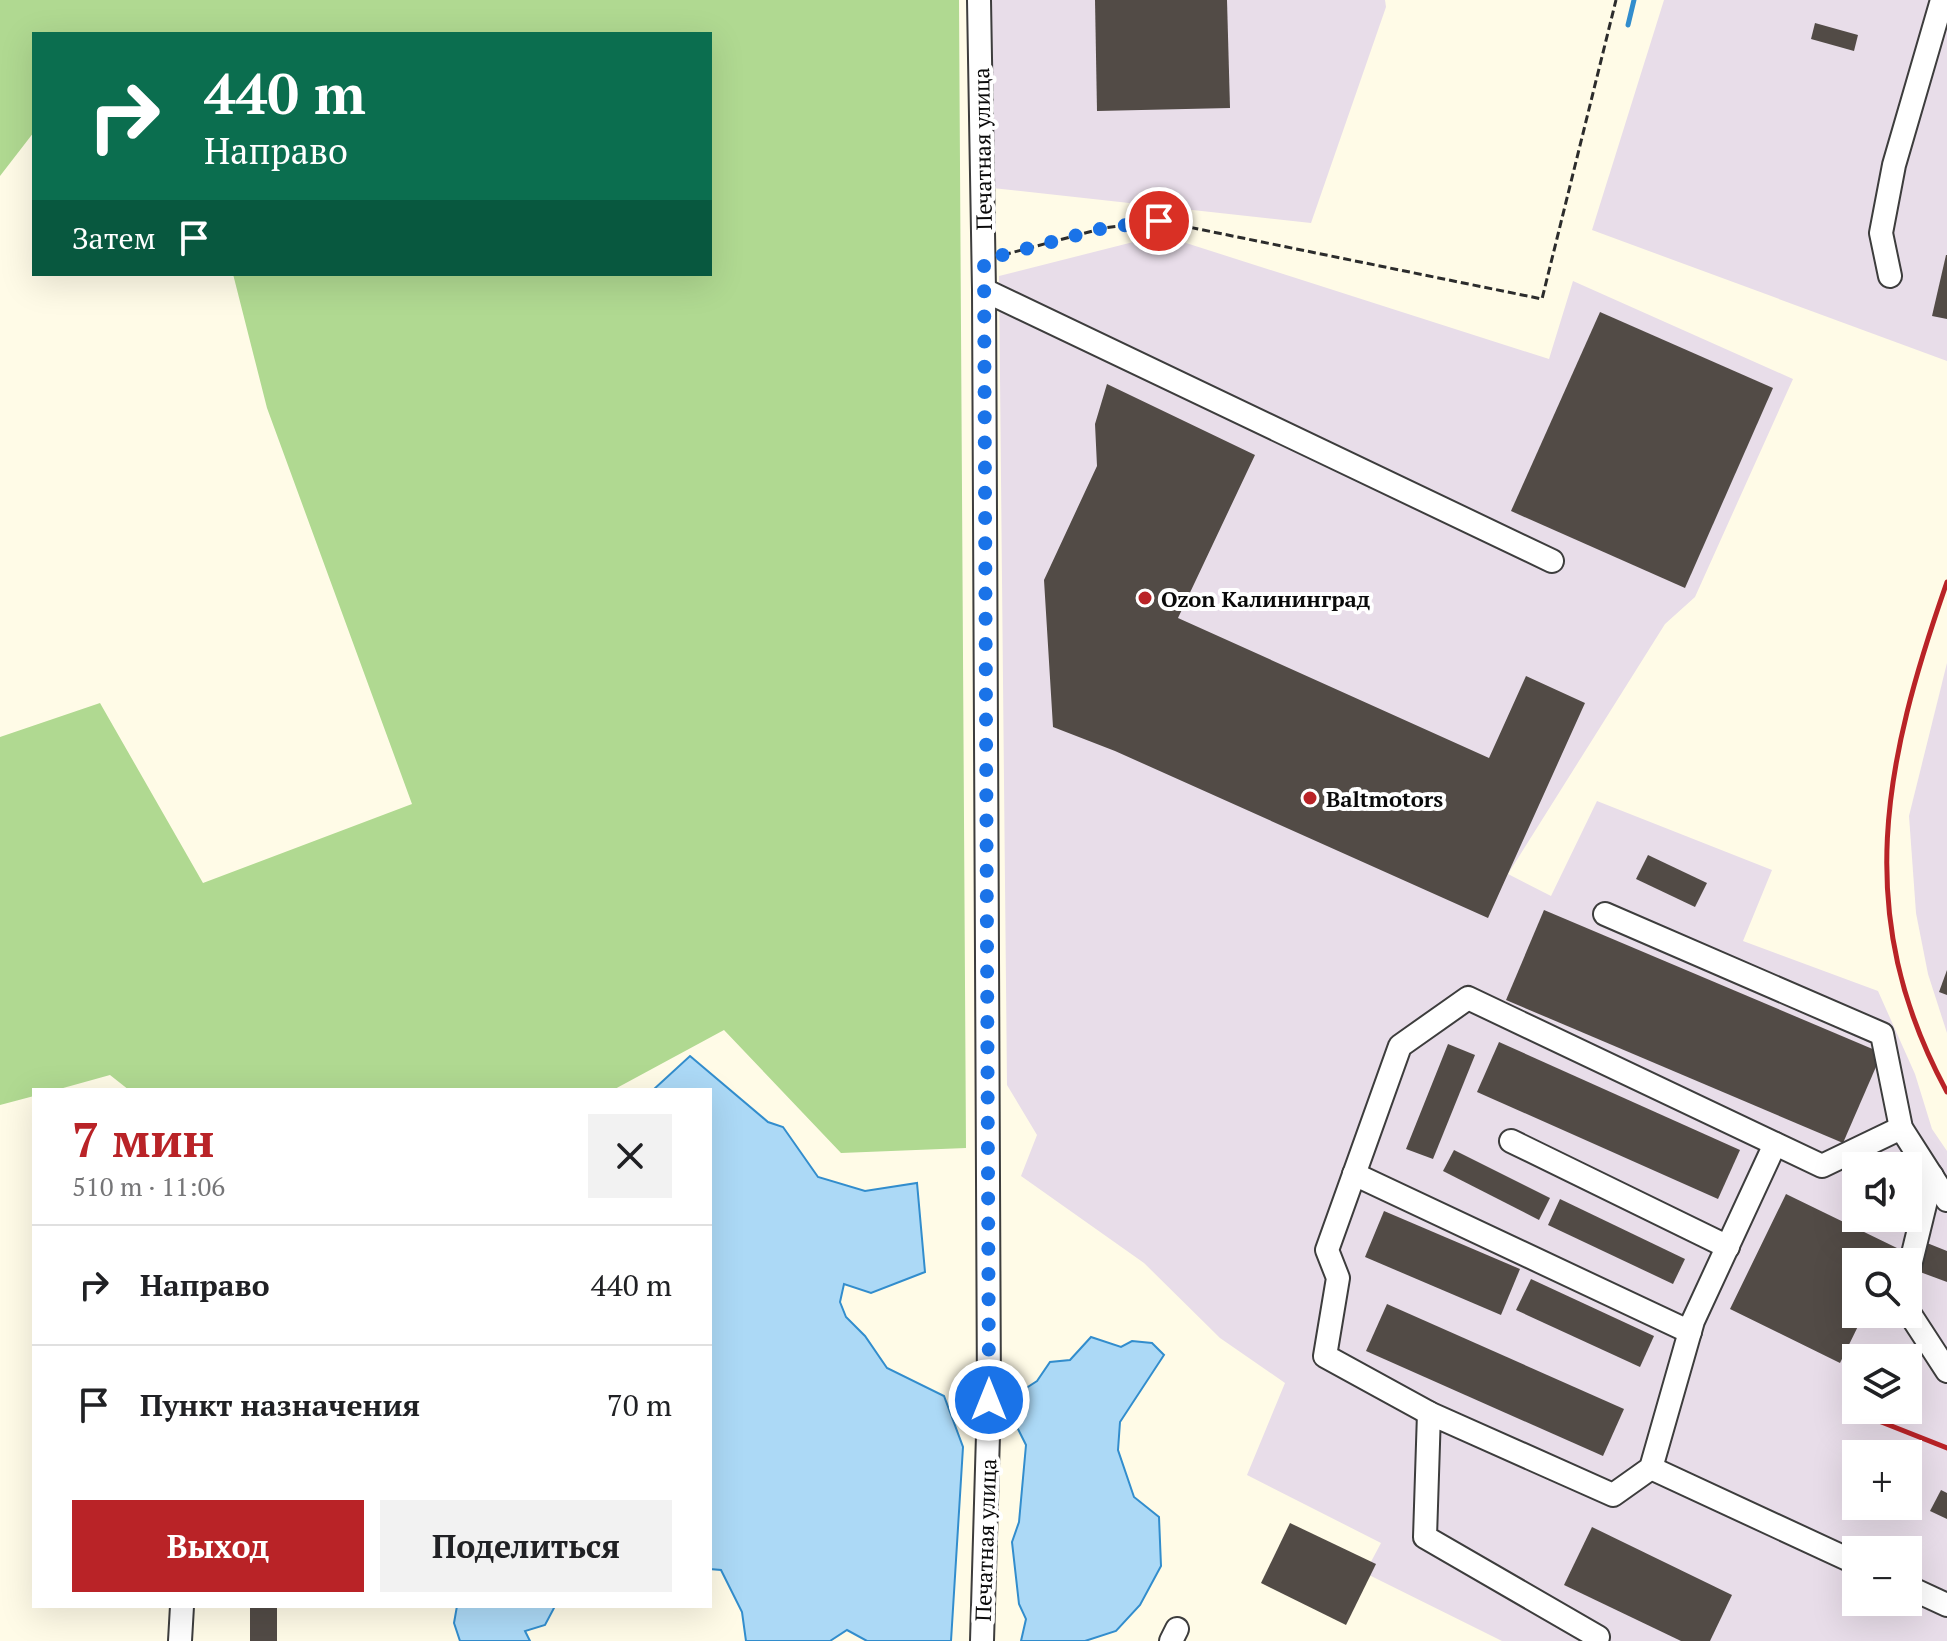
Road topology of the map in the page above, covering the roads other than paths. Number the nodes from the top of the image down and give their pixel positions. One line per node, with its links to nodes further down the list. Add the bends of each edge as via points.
1 (979, 0): 4 (street, Печатная улица)
2 (1942, 0): 3 (street, via 1894,165 1881,233)
3 (1890, 276)
4 (984, 290): 5 (street); 26 (street, Печатная улица, via 989,1400)
5 (1552, 561)
6 (1605, 914): 7 (street, via 1882,1034)
7 (1901, 1128): 9 (street, via 1822,1166); 11 (street)
8 (1511, 1141): 13 (street)
9 (1775, 1144): 10 (street, via 1468,998 1400,1046); 13 (street)
10 (1354, 1174): 16 (street); 18 (street, via 1327,1250 1338,1278 1325,1356)
11 (1932, 1176): 12 (street); 14 (street)
12 (1947, 1200)
13 (1728, 1247): 16 (street)
14 (1914, 1248)
15 (1920, 1328): 17 (street)
16 (1690, 1332): 19 (street)
17 (1944, 1360)
18 (1429, 1413): 19 (street, via 1613,1495); 24 (street, via 1425,1537)
19 (1651, 1468): 20 (street)
20 (1842, 1557)
21 (1922, 1593): 22 (street)
22 (1947, 1605)
23 (182, 1608): 25 (street)
24 (1598, 1637)
25 (180, 1641)
26 (982, 1641)

